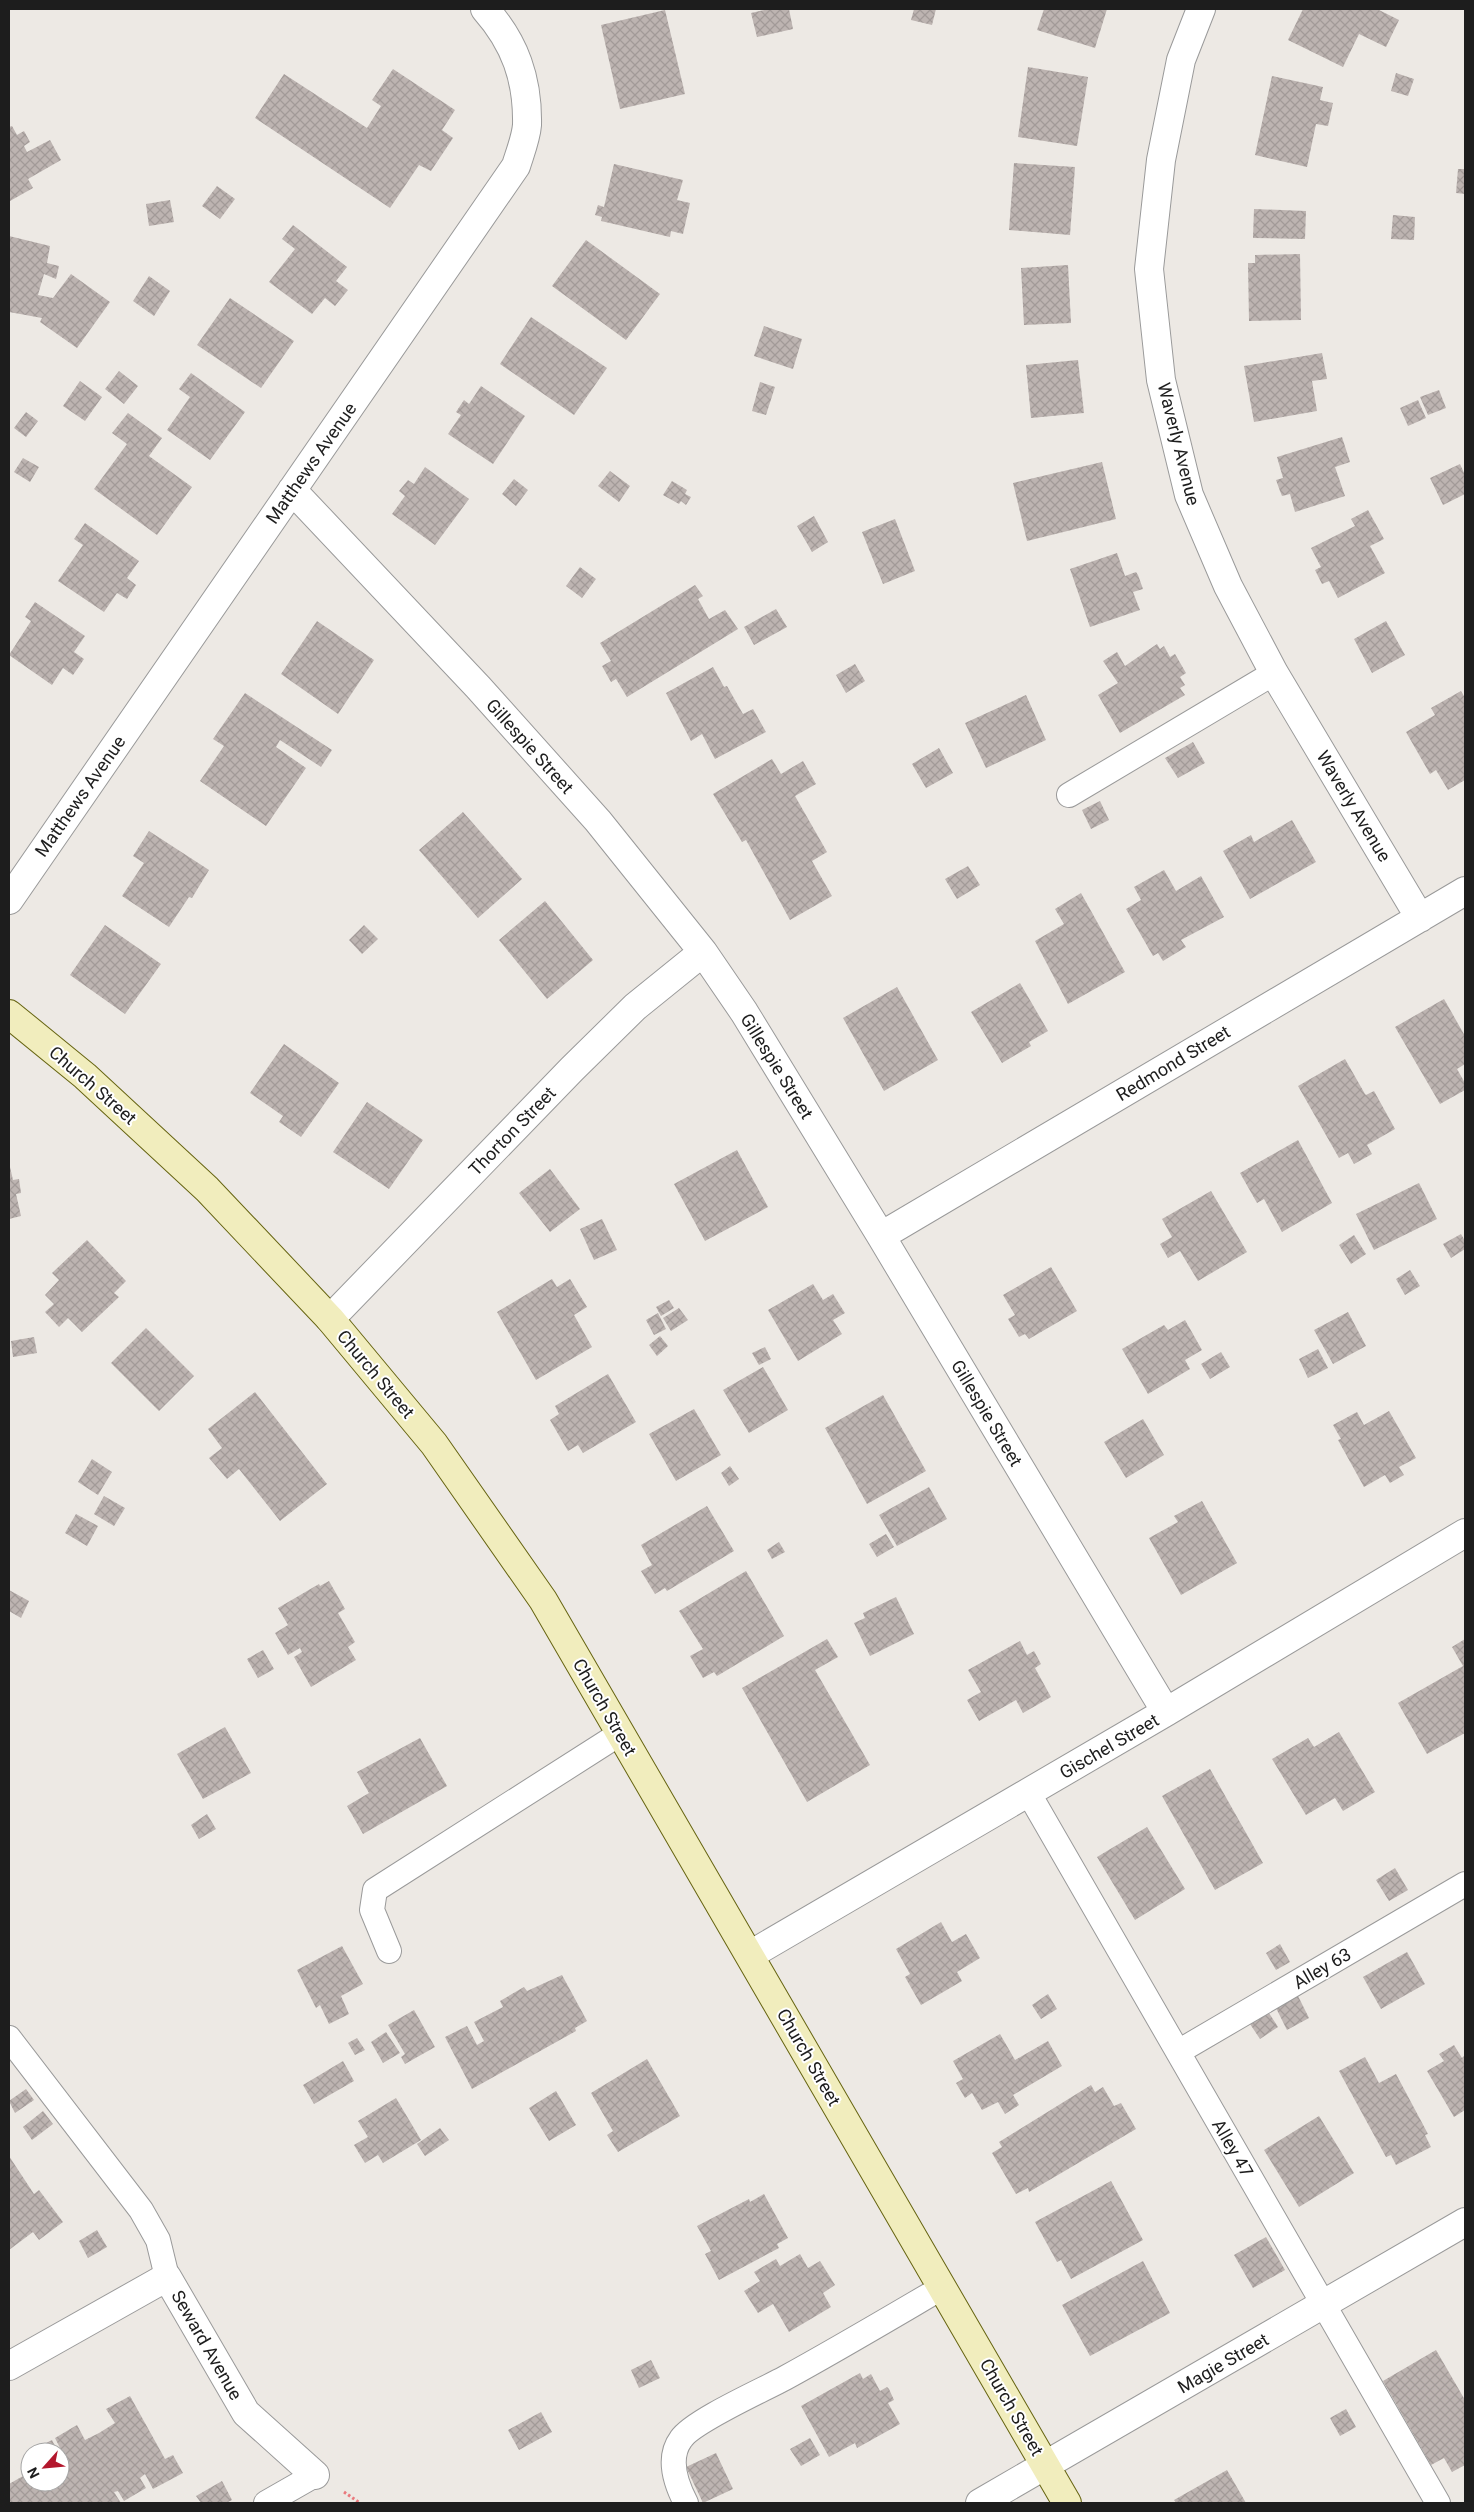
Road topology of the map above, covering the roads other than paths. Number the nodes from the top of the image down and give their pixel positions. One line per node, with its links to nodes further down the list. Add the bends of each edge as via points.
1 (485, 9): 3 (street, Matthews Avenue, via 501,27 522,71 527,126 516,166)
2 (1200, 9): 4 (street, Waverly Avenue, via 1181,60 1161,160 1150,269 1161,380 1189,495 1228,586)
3 (292, 490): 7 (street, Matthews Avenue); 9 (street, Gillespie Street, via 478,687 571,792)
4 (1274, 672): 5 (lane); 8 (street, Waverly Avenue)
5 (1069, 796)
6 (1465, 891): 8 (street, Redmond Street)
7 (9, 900)
8 (1420, 918): 11 (street, Redmond Street)
9 (703, 952): 11 (street, Gillespie Street, via 744,1012); 12 (street, Thorton Street, via 635,1007)
10 (9, 1014): 12 (main road, Church Street, via 85,1076 207,1189)
11 (881, 1236): 14 (street, Gillespie Street)
12 (330, 1319): 15 (main road, Church Street, via 434,1444 543,1600)
13 (1465, 1533): 14 (street, Gischel Street)
14 (1166, 1712): 16 (street, Gischel Street)
15 (621, 1733): 18 (lane, via 375,1890 372,1910); 19 (main road, Church Street)
16 (1028, 1792): 19 (street, Gischel Street); 21 (lane, Alley 47)
17 (1465, 1884): 21 (lane, Alley 63)
18 (389, 1951)
19 (750, 1955): 24 (main road, Church Street)
20 (9, 2038): 23 (lane, via 141,2210 158,2240)
21 (1178, 2052): 25 (lane, Alley 47)
22 (1465, 2222): 25 (street, Magie Street)
23 (167, 2277): 26 (street, Seward Avenue); 28 (street, Seward Avenue, via 246,2413)
24 (943, 2287): 27 (main road, Church Street); 30 (lane, via 688,2432 674,2451 675,2477)
25 (1323, 2304): 27 (street, Magie Street); 33 (lane, Alley 47)
26 (9, 2366)
27 (1046, 2465): 31 (street, Magie Street); 32 (main road, Church Street)
28 (315, 2475): 29 (lane)
29 (266, 2503)
30 (686, 2503)
31 (980, 2503)
32 (1068, 2503)
33 (1438, 2503)

